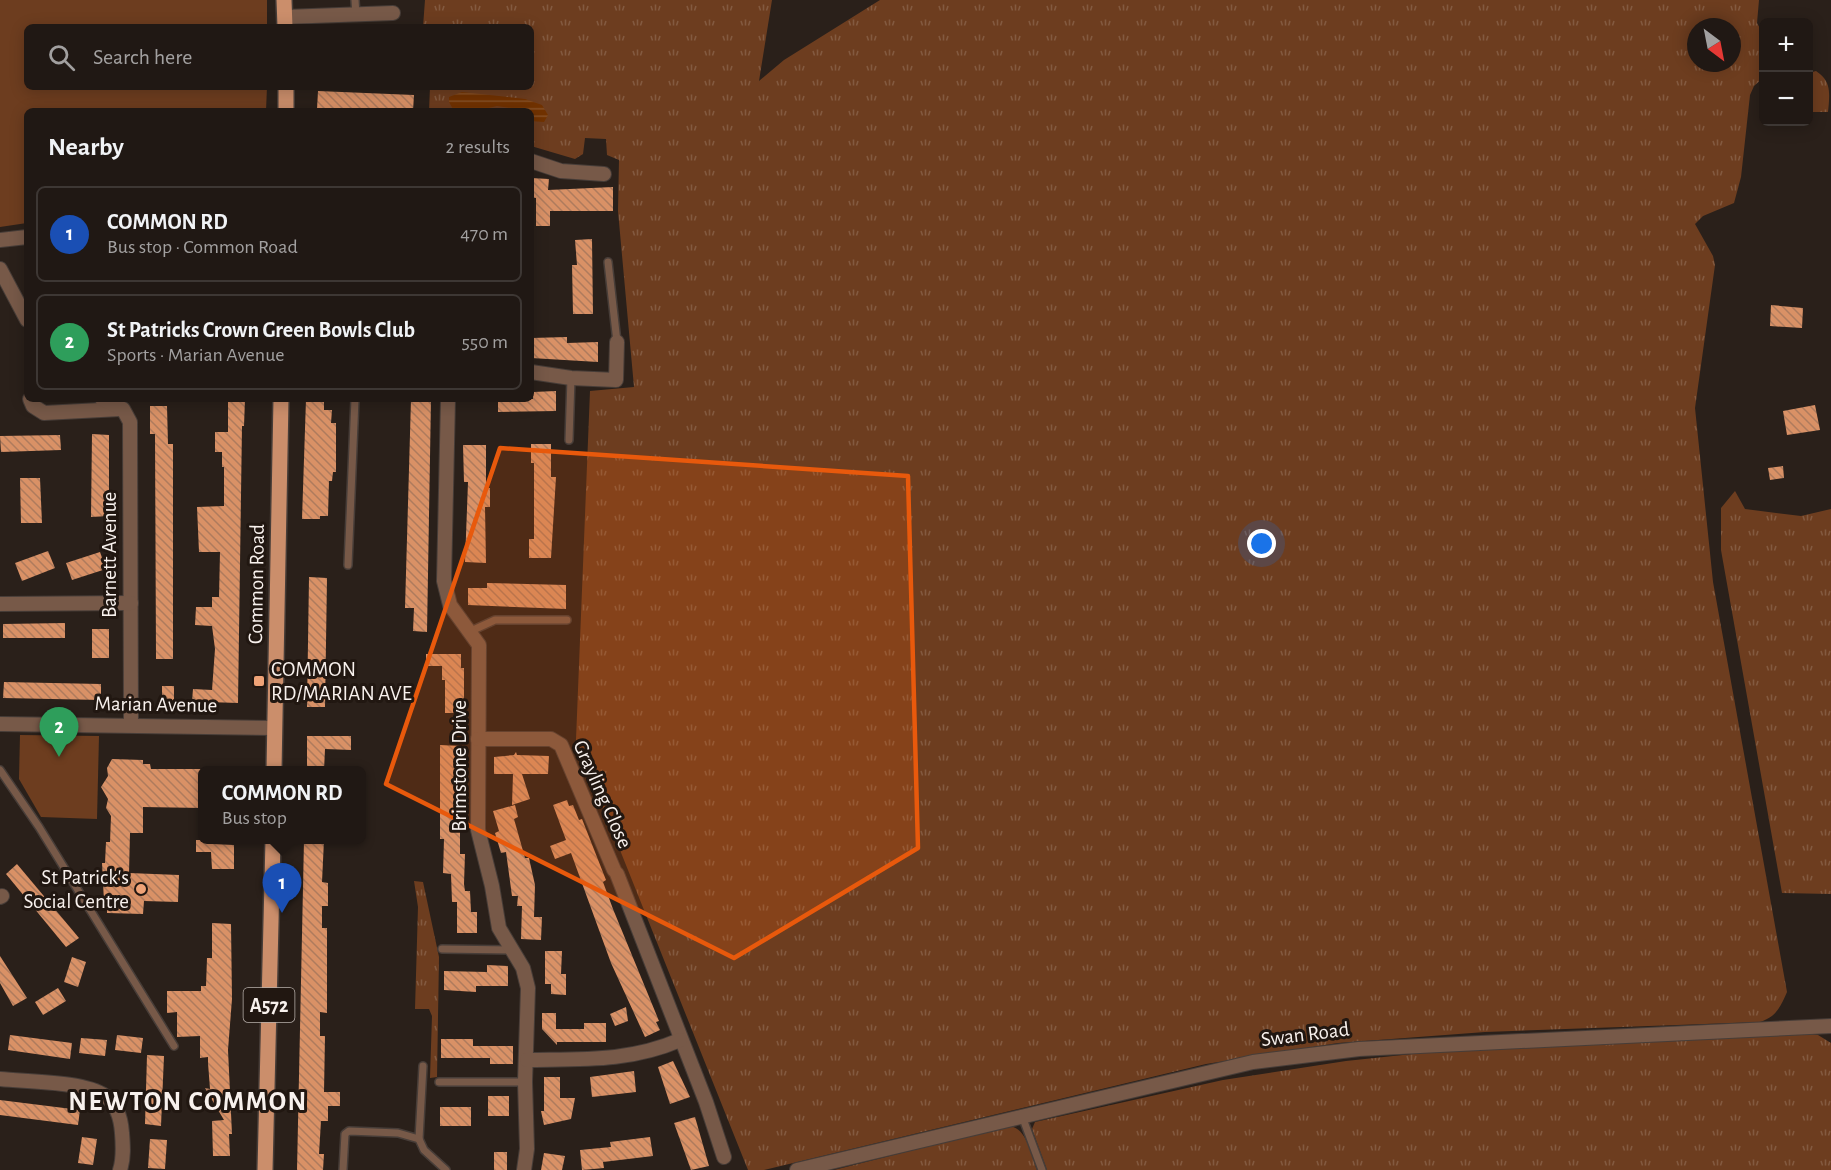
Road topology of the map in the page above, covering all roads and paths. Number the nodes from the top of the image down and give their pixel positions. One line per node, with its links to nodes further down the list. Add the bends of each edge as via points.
1 (284, 0): 5 (main road)
2 (355, 0): 4 (lane)
3 (393, 13): 4 (street)
4 (350, 19): 5 (street)
5 (285, 22)
6 (286, 90): 7 (main road)
7 (286, 108)
8 (534, 163): 9 (street, via 561,171)
9 (604, 174)
10 (24, 237): 11 (street)
11 (0, 240)
12 (608, 262): 15 (lane)
13 (0, 269): 14 (street)
14 (24, 314)
15 (617, 342): 17 (street, via 616,380)
16 (534, 372): 17 (street)
17 (571, 378): 24 (lane)
18 (31, 402): 23 (street, via 44,413)
19 (108, 402): 23 (street)
20 (281, 402): 32 (main road, Common Road)
21 (354, 402): 25 (lane)
22 (448, 402): 29 (street, Brimstone Drive, via 444,581 450,605)
23 (123, 409): 26 (street, Barnett Avenue, via 130,422)
24 (569, 440)
25 (348, 565)
26 (131, 603): 27 (street); 31 (street, Barnett Avenue)
27 (0, 604)
28 (567, 620): 29 (lane, via 495,620)
29 (471, 631): 33 (street, Brimstone Drive, via 481,653)
30 (0, 724): 31 (street, Marian Avenue)
31 (131, 725): 32 (street, Marian Avenue)
32 (275, 728): 34 (main road, Common Road)
33 (478, 739): 38 (street, Brimstone Drive, via 478,830 499,928); 40 (street, Grayling Close, via 551,740 561,745)
34 (274, 766)
35 (0, 770): 41 (lane)
36 (273, 844): 51 (main road, A572)
37 (442, 950): 38 (lane)
38 (513, 950): 42 (street, Brimstone Drive, via 528,988)
39 (1829, 1028): 47 (street, Swan Road, via 1359,1049 1253,1062)
40 (680, 1041): 42 (street, via 657,1051 607,1060); 49 (street, Grayling Close)
41 (174, 1046)
42 (527, 1060): 46 (street, Brimstone Drive)
43 (423, 1066): 48 (lane)
44 (0, 1079): 50 (street, via 79,1087 104,1095 120,1118)
45 (439, 1082): 46 (lane)
46 (525, 1082): 54 (street, Brimstone Drive)
47 (1022, 1115): 55 (street, Swan Road); 56 (lane)
48 (419, 1139): 52 (lane, via 398,1133 349,1131 345,1134); 53 (lane, via 424,1150)
49 (724, 1157)
50 (120, 1170)
51 (265, 1170)
52 (344, 1170)
53 (446, 1170)
54 (524, 1170)
55 (797, 1170)
56 (1042, 1170)

